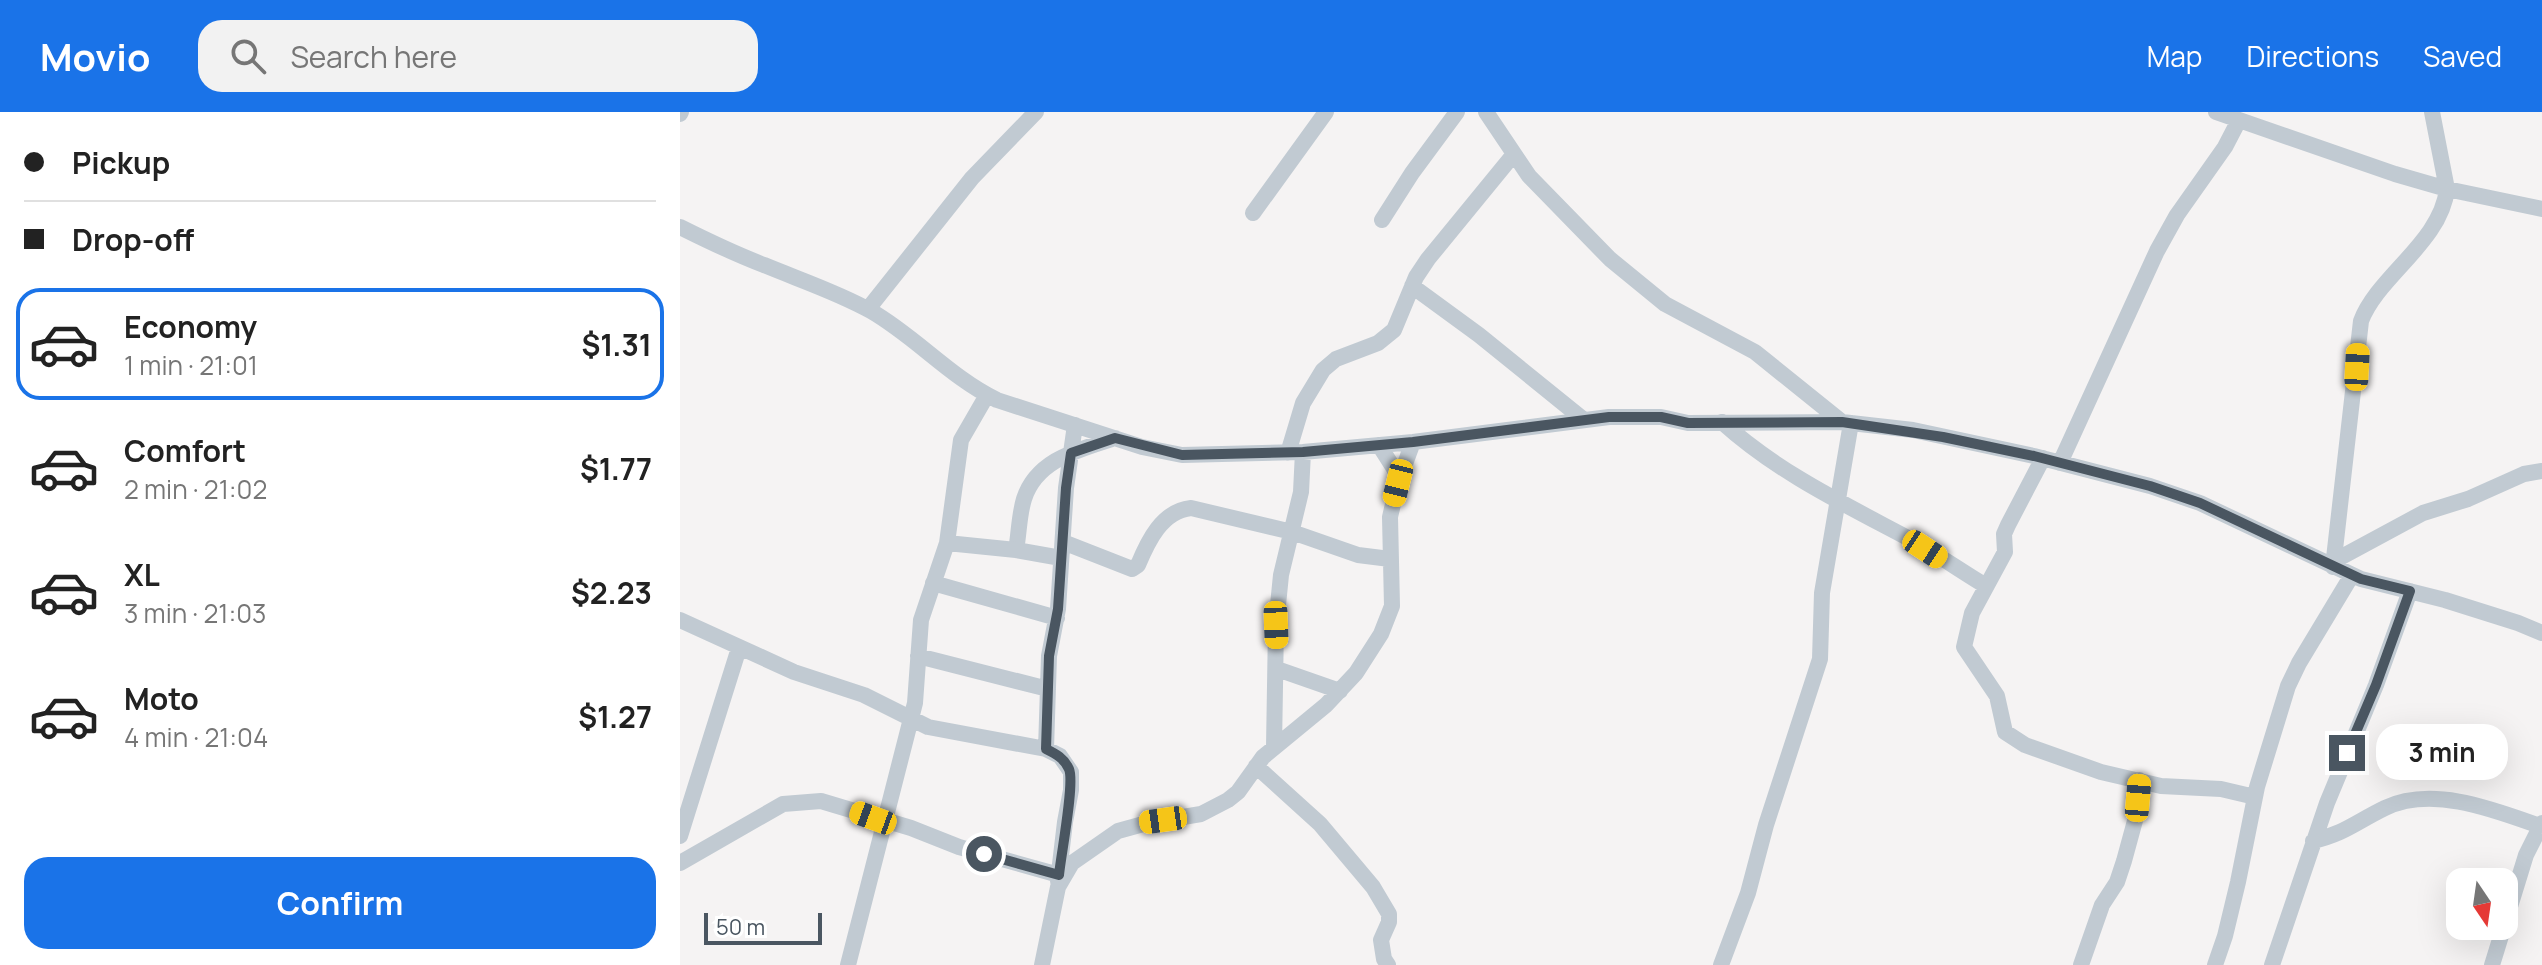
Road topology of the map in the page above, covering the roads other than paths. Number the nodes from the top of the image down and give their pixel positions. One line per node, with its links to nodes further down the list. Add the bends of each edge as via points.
1 (1036, 112): 15 (street, via 972,178)
2 (1326, 112): 11 (street)
3 (1457, 112): 12 (street)
4 (1486, 112): 8 (street)
5 (2216, 112): 7 (street)
6 (2432, 112): 9 (street)
7 (2238, 122): 9 (street); 27 (street, via 2157,251)
8 (1514, 154): 14 (street); 19 (street, via 1583,233 1665,304 1755,352)
9 (2447, 189): 10 (street); 36 (street, via 2443,208 2418,247 2361,321)
10 (2542, 209)
11 (1253, 213)
12 (1382, 220)
13 (680, 227): 15 (street)
14 (1412, 286): 17 (street); 25 (street, via 1394,330 1323,370 1303,403)
15 (868, 309): 16 (street)
16 (987, 395): 20 (street); 32 (street, via 961,440)
17 (1584, 420): 18 (street, via 1661,417); 22 (street)
18 (1722, 422): 19 (street); 30 (street, via 1780,467)
19 (1846, 422): 26 (street, via 1913,430); 30 (street)
20 (1075, 425): 21 (street); 24 (street)
21 (1115, 438): 24 (street); 25 (street, via 1182,455)
22 (1413, 442): 23 (street); 29 (street)
23 (1379, 445): 25 (street); 29 (street)
24 (1071, 453): 33 (street, via 1035,477 1024,500); 34 (street)
25 (1295, 453): 31 (street, via 1301,492)
26 (2043, 458): 27 (street); 40 (street, via 2004,534 2005,552)
27 (2060, 463): 36 (street, via 2200,503)
28 (2542, 471): 36 (street, via 2423,513)
29 (1400, 478): 35 (street, via 1390,517)
30 (1840, 503): 40 (street); 67 (street, via 1822,593 1820,659)
31 (1292, 532): 34 (street, via 1182,509 1162,522 1138,565 1127,569 1104,557); 35 (street, via 1358,555); 48 (street, via 1281,575)
32 (947, 543): 33 (street); 38 (street)
33 (1016, 550): 34 (street)
34 (1062, 550): 39 (street)
35 (1390, 559): 50 (street, via 1389,618)
36 (2334, 564): 37 (street)
37 (2352, 575): 41 (street); 56 (street, via 2288,686)
38 (933, 583): 42 (street); 47 (street, via 921,620)
39 (1059, 586): 42 (street); 43 (street)
40 (1986, 586): 55 (street, via 1963,640 1997,696 2005,732 2052,756)
41 (2410, 591): 45 (street); 61 (street)
42 (1033, 612): 43 (street)
43 (1057, 618): 49 (street)
44 (680, 620): 46 (street)
45 (2542, 633)
46 (739, 648): 51 (street, via 864,695); 57 (street)
47 (918, 656): 49 (street); 51 (street)
48 (1277, 669): 50 (street); 52 (street)
49 (1048, 689): 53 (street)
50 (1340, 691): 52 (street)
51 (911, 719): 53 (street, via 949,733); 58 (street)
52 (1274, 747): 54 (street)
53 (1046, 749): 63 (street, via 1060,756 1071,772)
54 (1256, 766): 63 (street, via 1238,792 1201,814 1118,831 1072,863); 66 (street, via 1320,824 1373,887 1389,914 1381,940)
55 (2139, 780): 56 (street); 68 (street, via 2124,861)
56 (2255, 797): 69 (street)
57 (684, 806): 60 (street)
58 (883, 821): 62 (street, via 821,801 783,804); 63 (street); 64 (street)
59 (2541, 824): 61 (street, via 2453,799 2409,802 2387,806 2343,832); 71 (street)
60 (680, 836)
61 (2313, 841): 70 (street)
62 (680, 863)
63 (1058, 881): 65 (street)
64 (848, 965)
65 (1042, 965)
66 (1388, 965)
67 (1721, 965)
68 (2081, 965)
69 (2215, 965)
70 (2272, 965)
71 (2492, 965)

